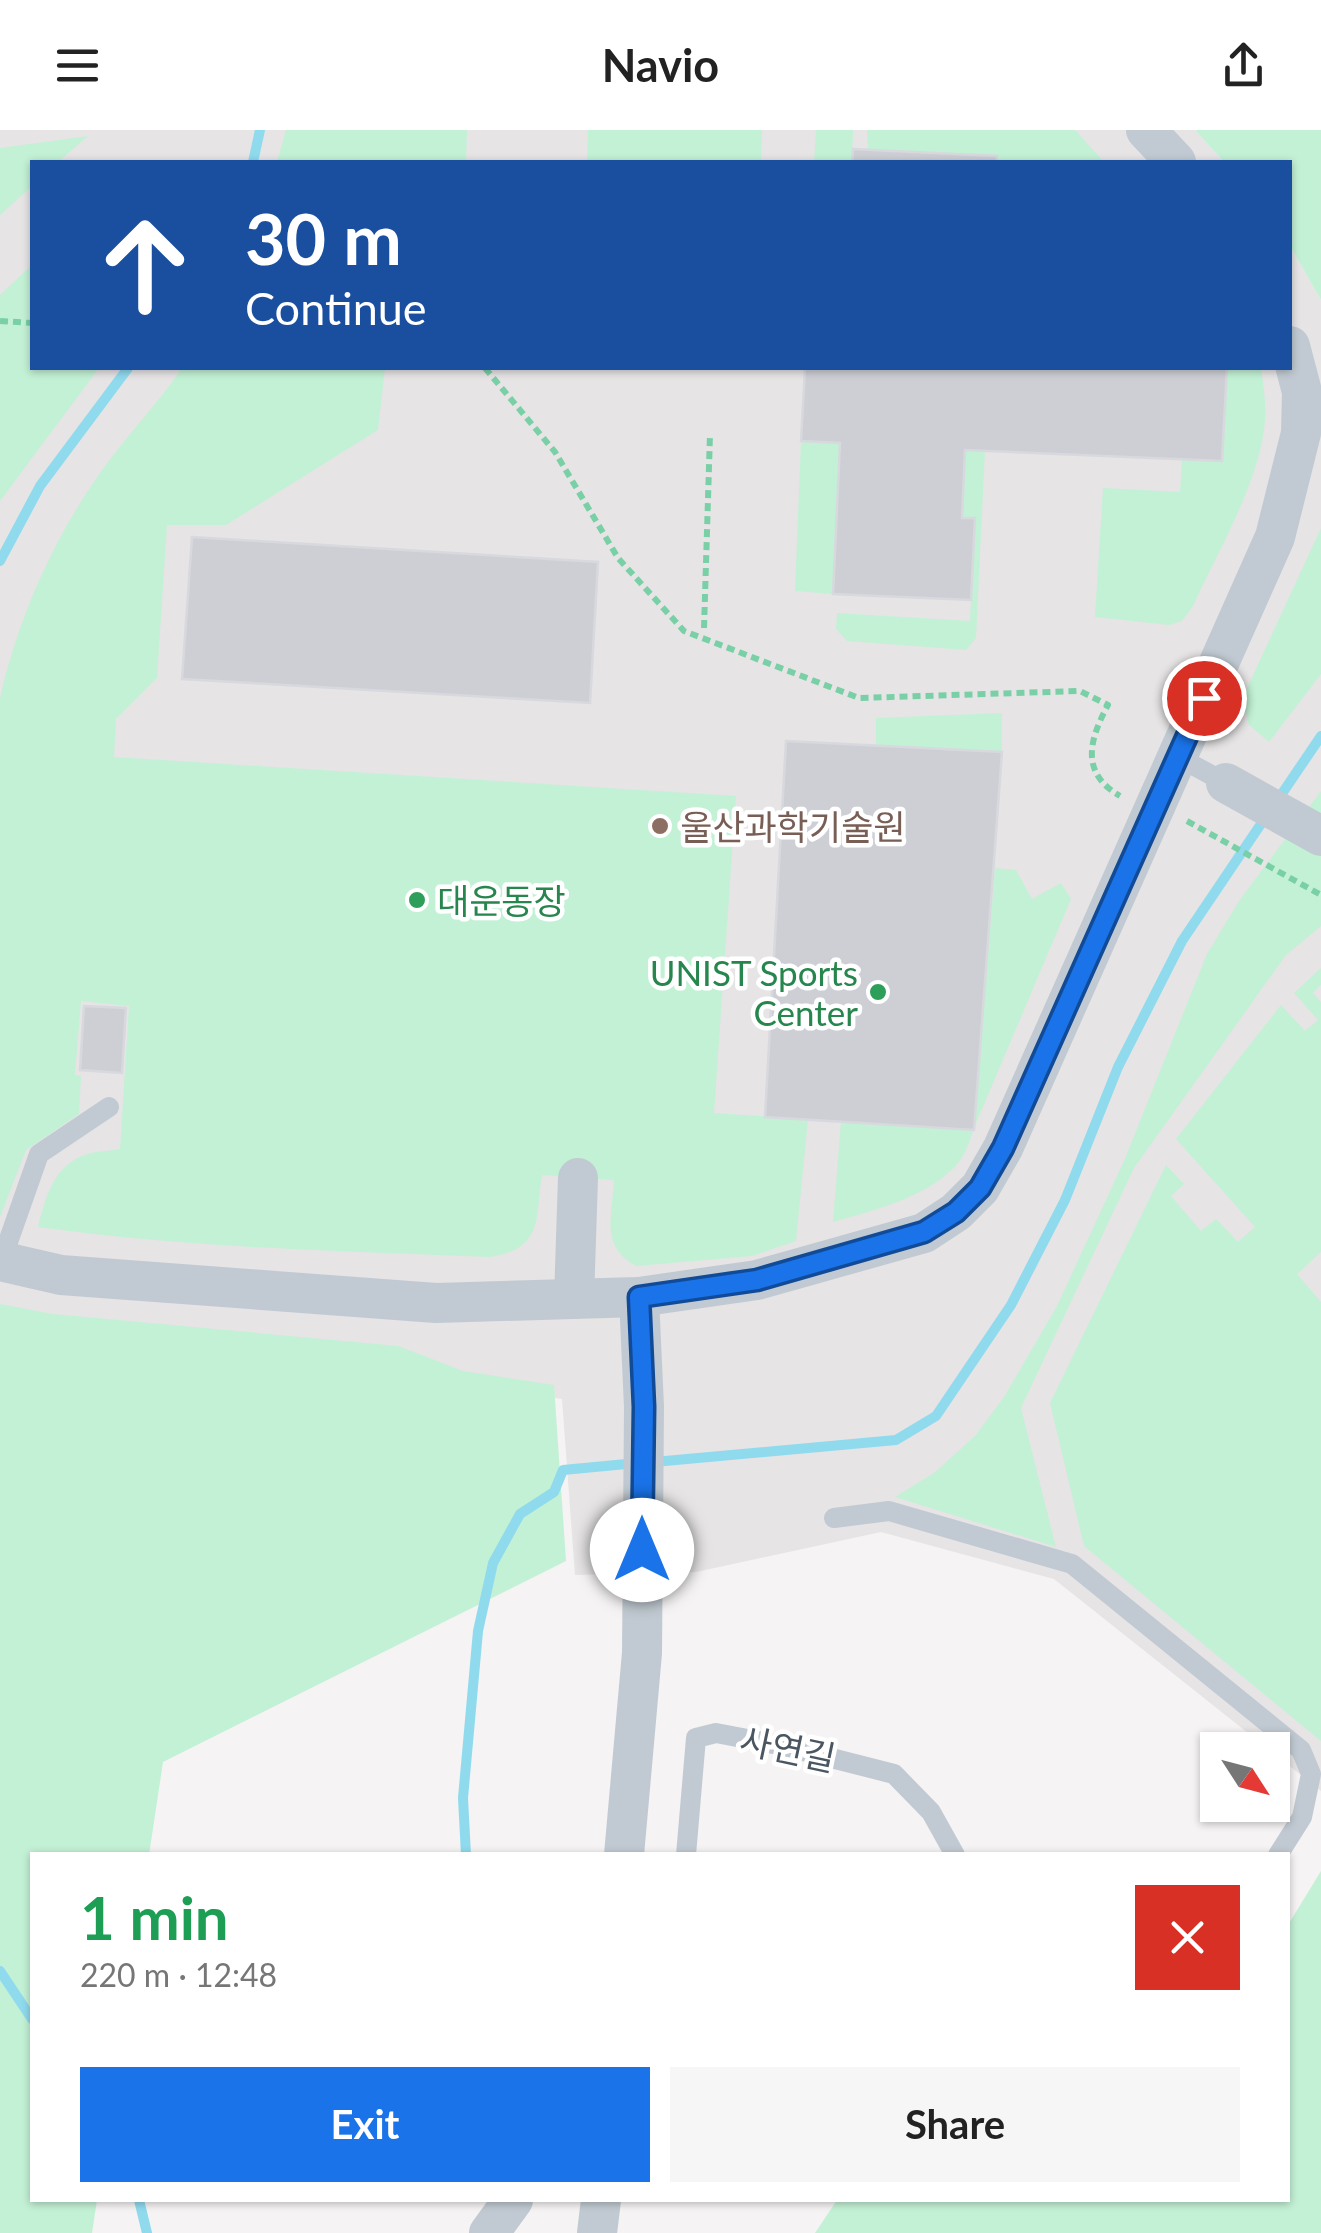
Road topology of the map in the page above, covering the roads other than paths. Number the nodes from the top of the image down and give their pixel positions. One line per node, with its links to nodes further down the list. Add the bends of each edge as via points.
1 (1146, 130): 2 (street)
2 (1174, 160)
3 (1292, 327): 4 (street)
4 (1321, 340)
5 (1292, 354): 7 (street, via 1302,392 1301,434)
6 (1321, 463): 7 (street)
7 (1274, 537): 8 (street)
8 (1178, 757): 9 (lane); 14 (street, via 980,1188 924,1232 757,1280)
9 (1226, 783): 10 (street)
10 (1321, 836)
11 (109, 1107): 13 (lane, via 40,1154)
12 (578, 1178): 15 (street)
13 (0, 1262): 15 (street, via 257,1292 436,1303)
14 (639, 1297): 15 (street); 17 (street, via 642,1653)
15 (574, 1299)
16 (834, 1518): 20 (lane, via 888,1511 1072,1564 1301,1750 1310,1774 1302,1817)
17 (624, 1852)
18 (686, 1852): 19 (lane, 사연길, via 696,1738 716,1733 894,1774 931,1812)
19 (953, 1852)
20 (1280, 1852)
21 (512, 2202): 23 (street)
22 (601, 2202): 24 (street)
23 (489, 2233)
24 (597, 2233)

